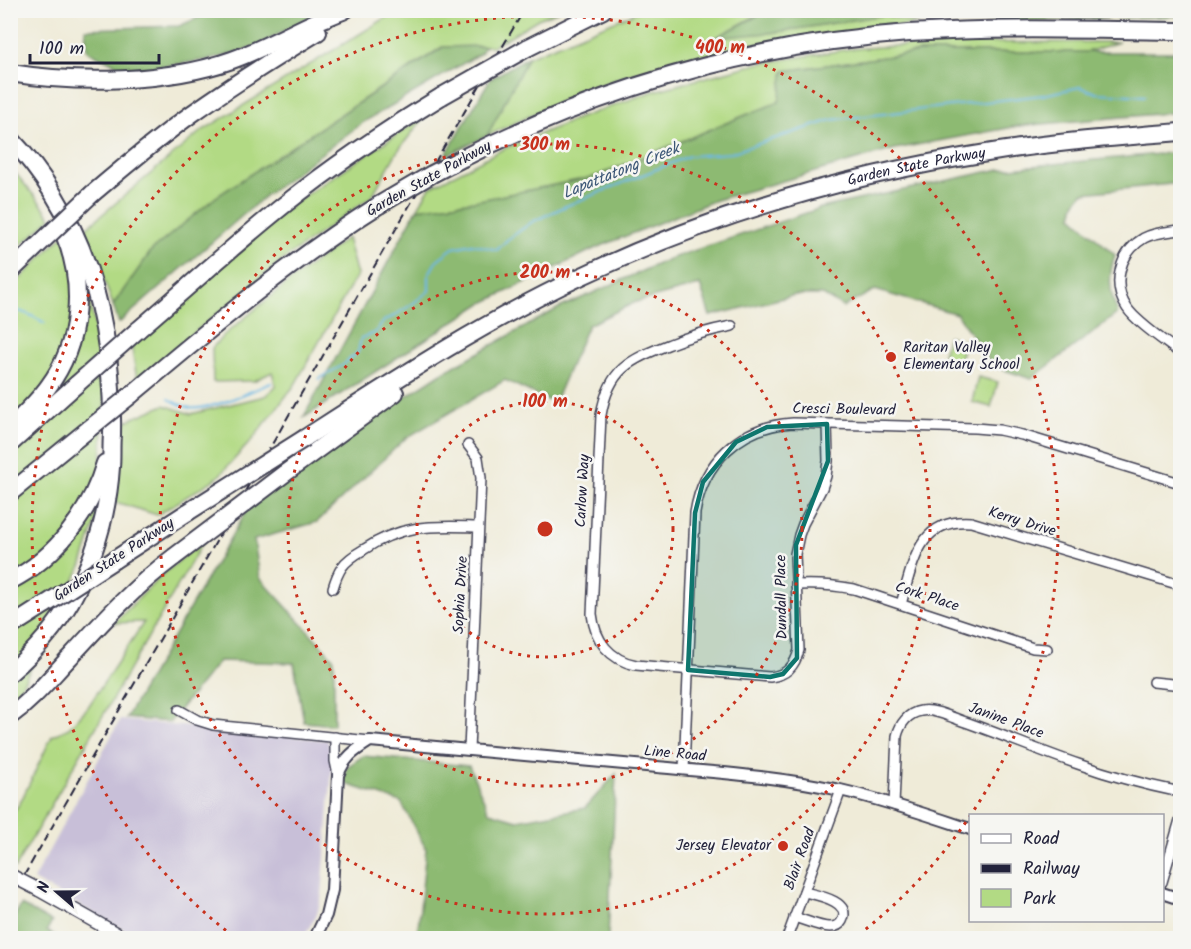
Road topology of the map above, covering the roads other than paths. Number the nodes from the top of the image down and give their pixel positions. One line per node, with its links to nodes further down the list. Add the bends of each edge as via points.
1 (345, 10): 5 (highway, via 249,54 200,70 109,79)
2 (355, 10): 10 (highway, bridge, via 193,113 92,194)
3 (603, 10): 17 (highway, bridge, via 465,81 285,203)
4 (1180, 31): 20 (highway, Garden State Parkway, bridge, via 949,31 866,37 722,62 604,97 546,119 432,174 331,236 280,273)
5 (10, 73)
6 (1180, 132): 12 (highway, Garden State Parkway, via 991,152 872,176 782,200 619,259)
7 (10, 138): 16 (highway, via 56,197 87,263 108,355)
8 (10, 153): 15 (highway, via 36,184 56,217 69,246 77,291 73,333 61,365 49,387)
9 (1180, 230): 13 (street, via 1155,233 1136,243 1120,269 1119,281 1121,297 1132,315)
10 (10, 272)
11 (732, 326): 30 (street, Carlow Way, via 681,340 629,363 609,387 601,415 592,614 595,631 605,648 623,661)
12 (460, 340): 27 (highway, Garden State Parkway, bridge); 29 (highway, bridge, via 414,379 174,557 130,594)
13 (1180, 353)
14 (826, 424): 19 (street, Cresci Boulevard, via 1001,430); 23 (street, Dundall Place, via 828,469 799,535); 30 (street, Cresci Boulevard, via 785,424 759,430 729,448 708,474 695,513)
15 (10, 428)
16 (112, 437): 22 (highway, via 96,488 75,524 48,555); 31 (highway, via 105,507 87,569 59,620)
17 (10, 444)
18 (468, 445): 21 (street, Sophia Drive, via 481,468)
19 (1180, 483)
20 (10, 494)
21 (478, 527): 25 (street, via 423,527 391,534 347,561); 39 (street, Sophia Drive)
22 (10, 581)
23 (796, 585): 26 (street, Cork Place, via 837,585); 30 (street, Dundall Place, via 799,650 789,670 770,677)
24 (1180, 585): 26 (street, Kerry Drive, via 962,521 939,527 923,541)
25 (333, 588)
26 (901, 604): 28 (street, Cork Place, via 1033,648)
27 (10, 627)
28 (1047, 649)
29 (65, 662): 34 (highway); 36 (highway, via 38,693)
30 (688, 670): 40 (street, Cresci Boulevard)
31 (10, 673)
32 (1153, 682): 33 (street)
33 (1180, 686)
34 (10, 702)
35 (179, 710): 37 (street, Line Road, via 213,725)
36 (10, 716)
37 (335, 737): 38 (street, Line Road); 41 (street)
38 (370, 741): 39 (street, Line Road); 41 (street, via 353,751)
39 (469, 750): 40 (street, Line Road)
40 (684, 769): 42 (street, Line Road)
41 (338, 776): 54 (street, via 332,890)
42 (841, 790): 44 (street, Line Road); 49 (street, Blair Road)
43 (1180, 792): 44 (street, Janine Place, via 1081,765 979,726 922,711 908,717 899,729)
44 (894, 805): 46 (street, Line Road)
45 (1180, 820): 48 (street)
46 (969, 829)
47 (10, 875): 53 (main road, bridge)
48 (1164, 875)
49 (804, 892): 52 (street, Blair Road); 52 (street, via 840,904 842,920 826,927)
50 (1164, 894): 51 (street)
51 (1180, 899)
52 (794, 917): 55 (street, Blair Road)
53 (124, 939)
54 (315, 939)
55 (787, 939)

